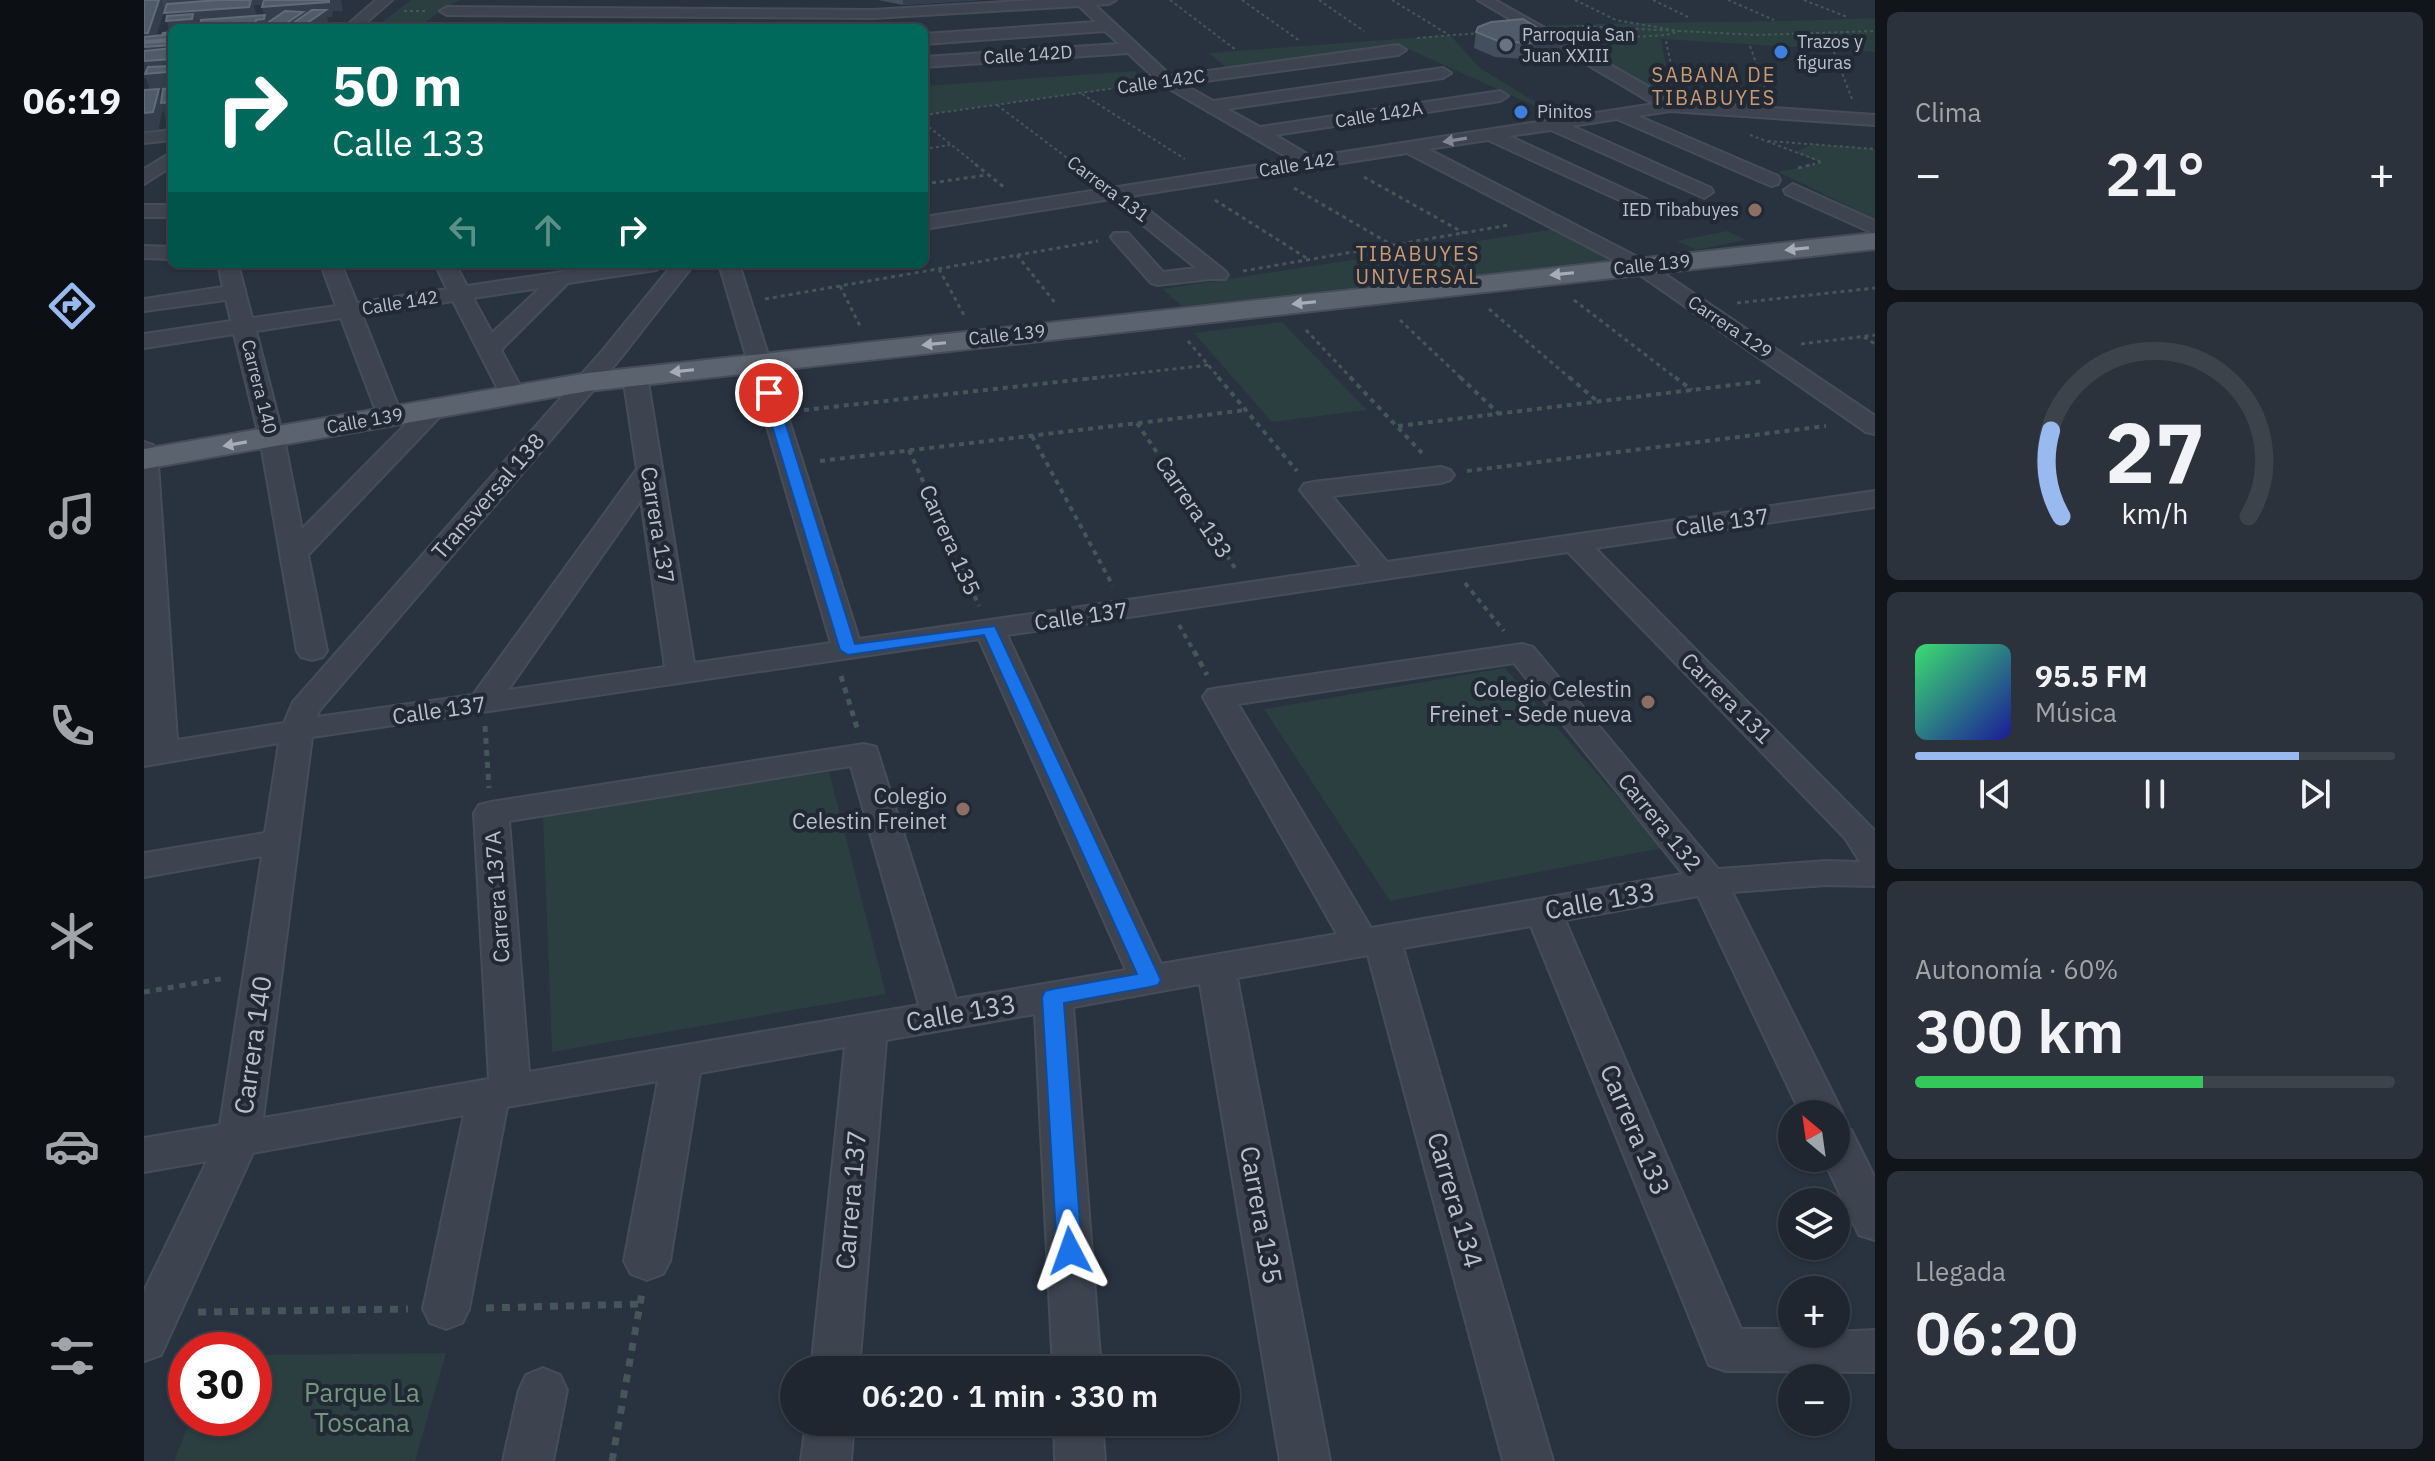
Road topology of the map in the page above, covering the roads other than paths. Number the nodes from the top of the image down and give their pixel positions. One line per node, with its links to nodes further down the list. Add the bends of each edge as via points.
1 (182, 0): 7 (street)
2 (385, 0): 14 (street)
3 (557, 0): 12 (street)
4 (1109, 0): 6 (street)
5 (1485, 0): 26 (street)
6 (1083, 2): 13 (street); 16 (street)
7 (144, 3)
8 (626, 6): 9 (street); 12 (street)
9 (692, 6): 10 (street)
10 (763, 7): 13 (street)
11 (447, 11): 12 (street)
12 (545, 12): 15 (street)
13 (819, 14)
14 (356, 24)
15 (535, 24)
16 (1109, 26): 17 (street); 18 (street)
17 (928, 39)
18 (1132, 48): 20 (street, Calle 142D); 23 (street)
19 (1398, 50): 23 (street, Calle 142C)
20 (928, 62)
21 (1176, 64): 23 (street, via 1208,61 1220,70)
22 (1443, 73): 25 (street)
23 (1163, 78): 25 (street)
24 (1500, 96): 31 (street, Calle 142A)
25 (1211, 106): 31 (street)
26 (1675, 106): 27 (street, Calle 142); 28 (street)
27 (1619, 114): 30 (street, Calle 142); 40 (street)
28 (1802, 115): 29 (street); 32 (street)
29 (1867, 119)
30 (1552, 124): 33 (street, Calle 142); 42 (street)
31 (1257, 133): 38 (street)
32 (1810, 133)
33 (1490, 134): 36 (street, Calle 142, one-way to 36); 44 (street)
34 (168, 135): 35 (street)
35 (144, 138)
36 (1410, 147): 38 (street, Calle 142); 53 (street, Carrera 129)
37 (168, 160): 39 (street)
38 (1310, 163): 43 (street, Calle 142)
39 (144, 178)
40 (1771, 180)
41 (1793, 190): 48 (street)
42 (1704, 192)
43 (1115, 193): 47 (street, Calle 142); 49 (street, Carrera 131, via 1216,274 1158,279)
44 (1639, 203)
45 (144, 211): 46 (street)
46 (168, 211)
47 (928, 222)
48 (1875, 228)
49 (1121, 237)
50 (1875, 241): 53 (main road, Calle 139, one-way to 53)
51 (144, 252): 52 (street)
52 (168, 253)
53 (1640, 266): 68 (main road, Calle 139, one-way to 68); 74 (street, Carrera 129)
54 (229, 268): 61 (street, Carrera 140)
55 (333, 268): 64 (street)
56 (447, 268): 62 (street)
57 (629, 268): 60 (street, Calle 142)
58 (681, 268): 70 (street, Transversal 138)
59 (730, 268): 68 (street)
60 (562, 278): 62 (street, Calle 142); 67 (street)
61 (236, 292): 63 (street); 65 (street, Carrera 140)
62 (460, 294): 64 (street, Calle 142); 67 (street)
63 (144, 305)
64 (349, 310): 65 (street, Calle 142); 73 (street)
65 (244, 326): 66 (street, Calle 142); 75 (street, Carrera 140)
66 (144, 341)
67 (489, 349): 71 (street)
68 (759, 363): 69 (main road, Calle 139, one-way to 69); 86 (street)
69 (635, 376): 70 (main road, Calle 139); 78 (street, Carrera 137)
70 (588, 382): 71 (main road, Calle 139); 90 (street, Transversal 138, via 311,698)
71 (513, 395): 72 (main road, Calle 139)
72 (436, 408): 73 (main road, Calle 139); 82 (street)
73 (390, 416): 75 (main road, Calle 139)
74 (1871, 424)
75 (272, 437): 77 (main road, Calle 139, one-way to 77); 82 (street, Carrera 140)
76 (144, 450): 77 (street)
77 (144, 459): 91 (street)
78 (649, 470): 88 (street, Carrera 137); 89 (street)
79 (1441, 475): 83 (street, via 1313,490)
80 (1875, 499): 81 (street, Calle 137)
81 (1574, 543): 83 (street, Calle 137); 93 (street, Carrera 131, via 1858,831)
82 (293, 554): 85 (street, Carrera 140)
83 (1381, 572): 84 (street, Calle 137)
84 (989, 629): 86 (street, Calle 137); 100 (street)
85 (312, 651)
86 (841, 651): 88 (street, Calle 137)
87 (1522, 653): 96 (street, Carrera 132); 98 (street, Carrera 134, via 1219,697)
88 (681, 674): 89 (street, Calle 137)
89 (483, 703): 90 (street, Calle 137)
90 (297, 730): 91 (street, Calle 137); 92 (street, Carrera 140)
91 (153, 754)
92 (282, 841): 94 (street); 107 (street, Carrera 140)
93 (1875, 858)
94 (144, 865)
95 (1875, 874): 96 (street, Calle 133)
96 (1709, 882): 97 (street, Calle 133); 106 (street, Carrera 132)
97 (1543, 911): 98 (street, Calle 133); 114 (street, Carrera 133, via 1726,1350)
98 (1372, 941): 99 (street, Calle 133); 124 (street, Carrera 134)
99 (1216, 968): 100 (street, Calle 133); 123 (street, Carrera 135)
100 (1150, 980): 101 (street, Calle 133)
101 (1053, 997): 102 (street, Calle 133); 116 (street)
102 (942, 1016): 103 (street, Calle 133); 105 (street, Carrera 137A, via 864,754 491,813)
103 (867, 1029): 104 (street, Calle 133); 115 (street, Carrera 137)
104 (682, 1061): 105 (street, Calle 133); 111 (street)
105 (500, 1093): 107 (street, Calle 133); 112 (street, Carrera 137A)
106 (1815, 1100)
107 (239, 1138): 108 (street, Calle 133); 113 (street, Carrera 140)
108 (144, 1155)
109 (1850, 1171): 110 (street)
110 (1875, 1222)
111 (647, 1261)
112 (446, 1309)
113 (150, 1326)
114 (1875, 1351)
115 (836, 1356)
116 (1076, 1356)
117 (543, 1390): 120 (street)
118 (829, 1436): 121 (street)
119 (1079, 1436): 122 (street)
120 (528, 1461)
121 (826, 1461)
122 (1080, 1461)
123 (1305, 1461)
124 (1528, 1461)

